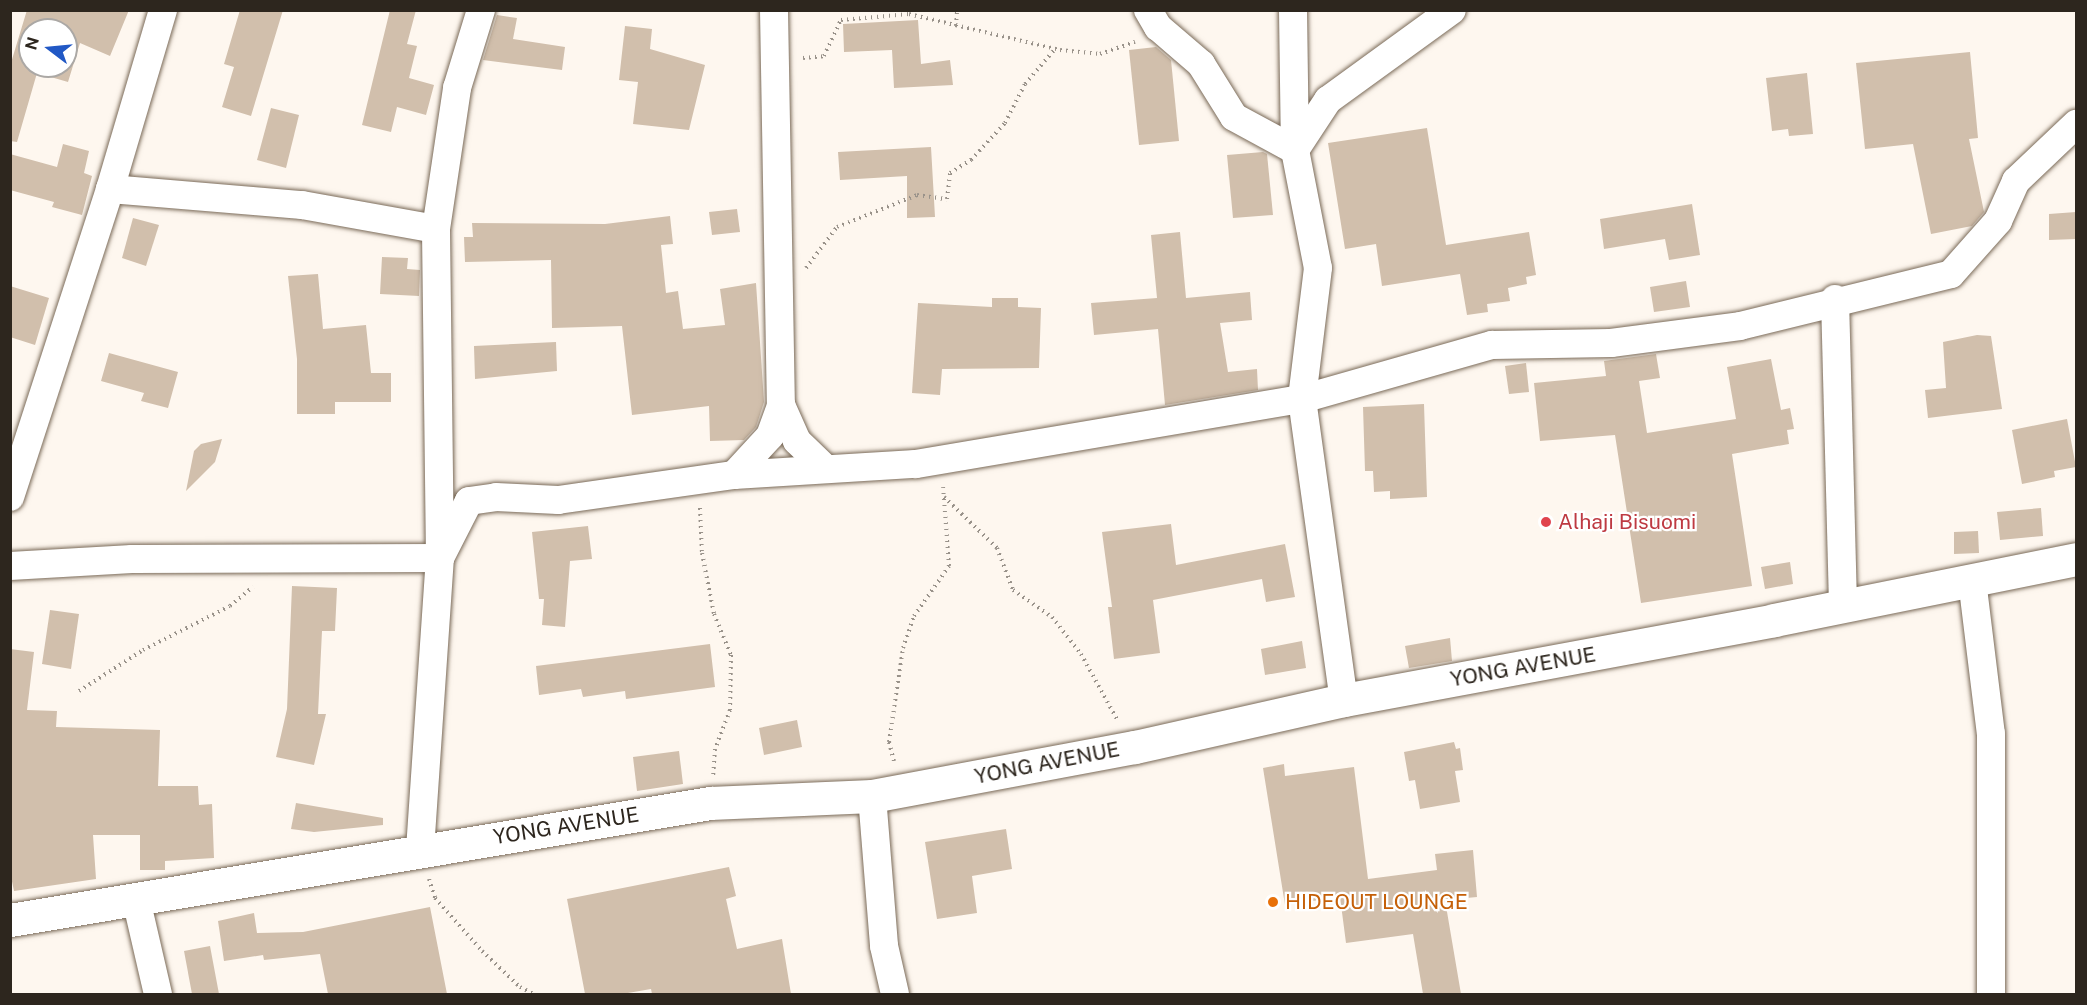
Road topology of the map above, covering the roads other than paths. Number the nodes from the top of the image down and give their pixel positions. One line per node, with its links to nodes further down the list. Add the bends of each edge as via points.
1 (163, 10): 9 (street)
2 (481, 10): 10 (street, via 457,88)
3 (774, 10): 13 (street)
4 (1293, 10): 8 (street)
5 (1452, 10): 8 (street, via 1328,100)
6 (1153, 19): 8 (street, via 1201,64 1234,117)
7 (2076, 124): 11 (street, via 2016,181 1998,221 1951,274)
8 (1295, 150): 12 (street, via 1318,268)
9 (110, 189): 10 (street, via 302,205); 16 (street)
10 (436, 229): 17 (street)
11 (1835, 299): 12 (street, via 1740,326 1611,343 1492,345); 21 (street)
12 (1302, 399): 14 (street, via 916,464); 22 (street)
13 (781, 405): 14 (street, via 797,441); 15 (street, via 770,436)
14 (826, 469): 15 (street)
15 (734, 475): 17 (street, via 558,500 496,497 469,501)
16 (10, 497)
17 (440, 558): 19 (street, via 132,560); 24 (street)
18 (2076, 559): 20 (street, YONG AVENUE)
19 (10, 566)
20 (1972, 580): 21 (street, YONG AVENUE); 29 (street, via 1991,734)
21 (1843, 606): 22 (street, YONG AVENUE)
22 (1344, 700): 23 (street, YONG AVENUE, via 1135,747)
23 (887, 793): 24 (street, YONG AVENUE, via 710,803); 28 (street, via 884,946)
24 (420, 850): 25 (street, YONG AVENUE)
25 (136, 899): 26 (street, YONG AVENUE); 27 (street)
26 (10, 920)
27 (158, 994)
28 (896, 994)
29 (1991, 994)

